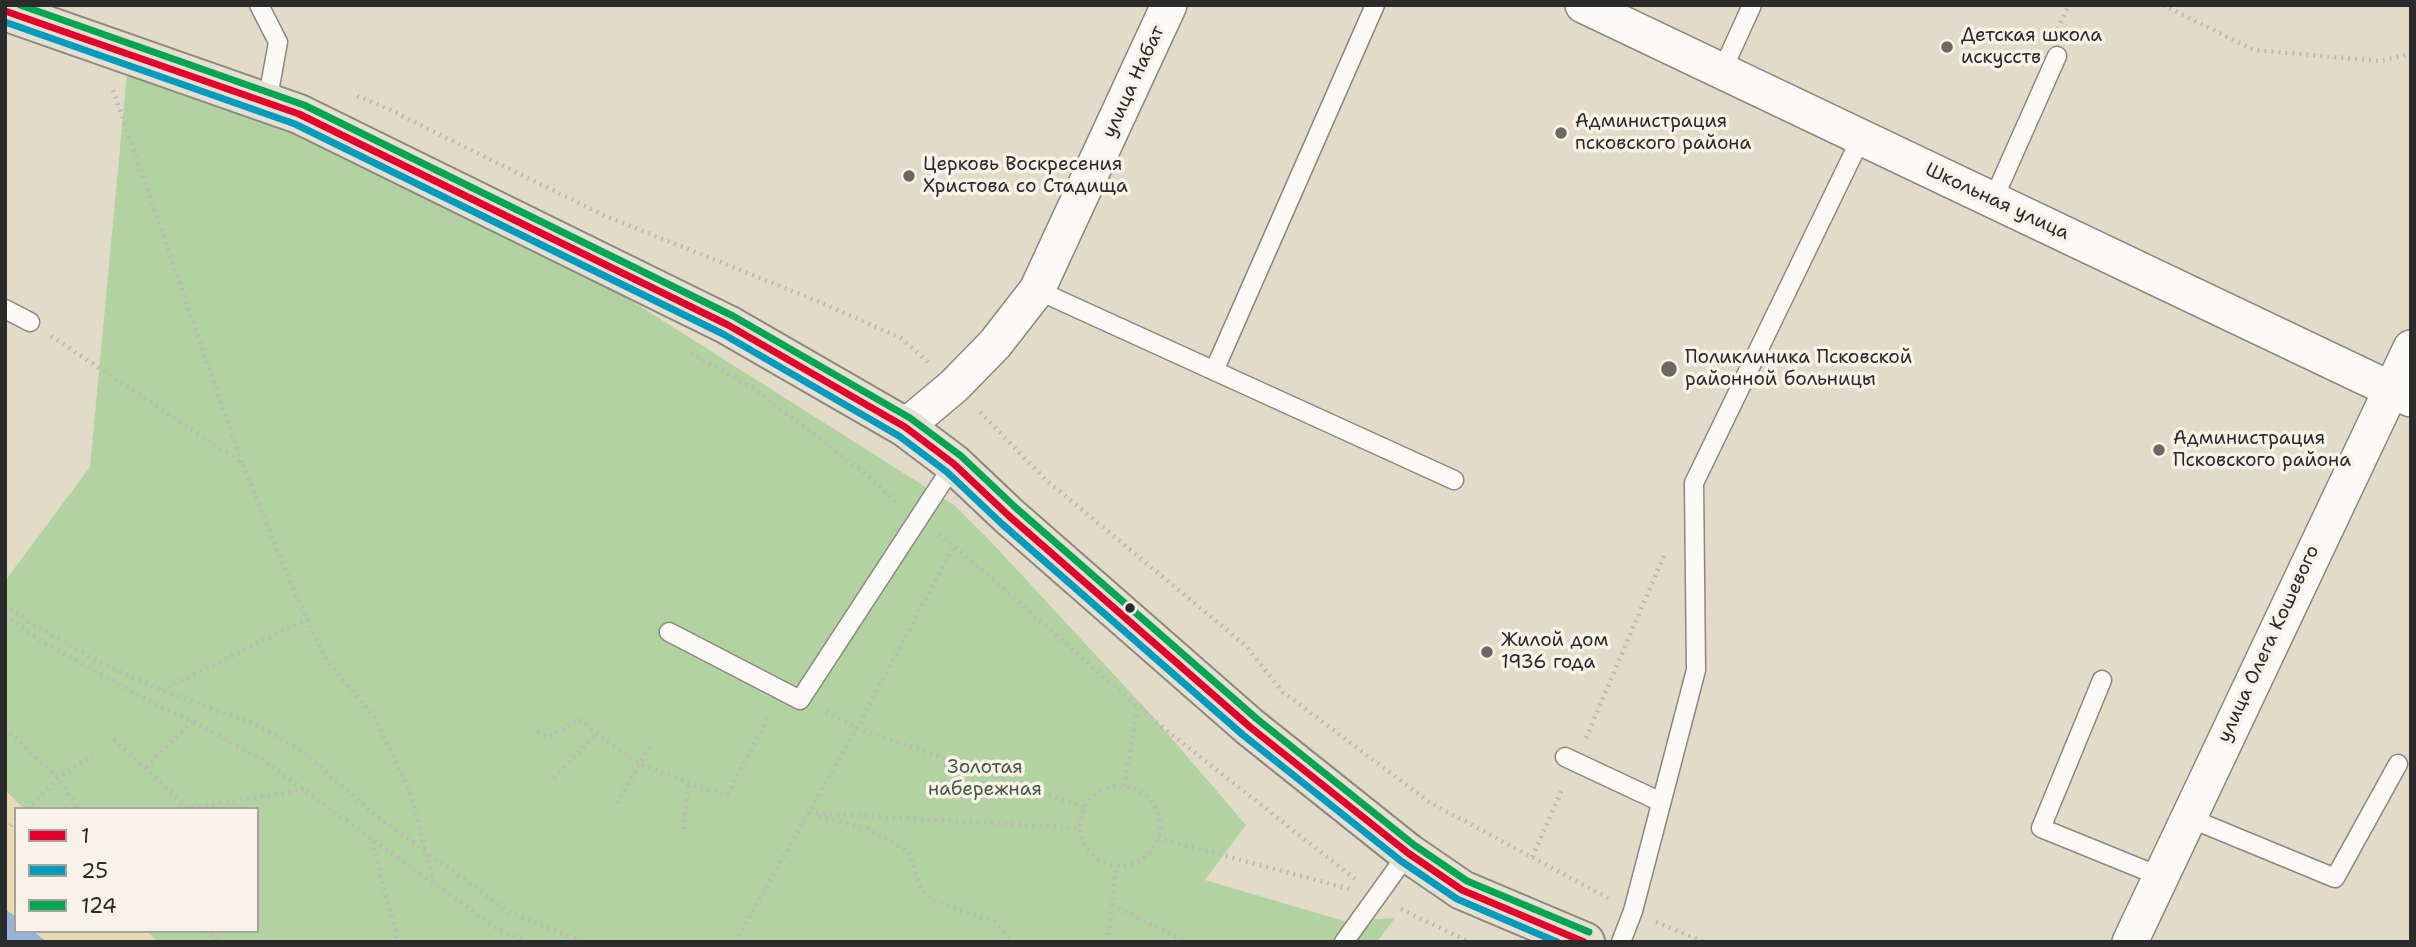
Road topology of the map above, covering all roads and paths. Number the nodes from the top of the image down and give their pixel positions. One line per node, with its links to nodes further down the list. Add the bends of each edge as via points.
1 (259, 5): 13 (lane, via 278,42)
2 (1169, 5): 16 (street, улица Набат)
3 (1375, 5): 21 (lane)
4 (1583, 5): 11 (street, Школьная улица)
5 (1752, 5): 11 (lane)
6 (2163, 5): 9 (path, via 2254,50 2380,61)
7 (5, 11): 8 (main road)
8 (97, 43): 13 (main road); 25 (path)
9 (2411, 54)
10 (2057, 57): 15 (lane)
11 (1722, 72): 14 (street, Школьная улица)
12 (349, 93): 22 (path, via 603,215 901,338)
13 (267, 103): 24 (main road, via 299,114 728,325)
14 (1861, 138): 15 (street, Школьная улица); 57 (lane, via 1694,482 1696,670)
15 (1993, 200): 23 (street, Школьная улица)
16 (1037, 290): 21 (lane); 22 (street, улица Набат, via 995,344)
17 (5, 309): 18 (lane)
18 (30, 322): 25 (path)
19 (681, 348): 28 (path, via 753,388 869,476)
20 (2411, 348): 23 (street, улица Олега Кошевого)
21 (1214, 370): 27 (lane)
22 (954, 386): 24 (street, улица Набат); 74 (path, via 1046,480 1245,645 1283,692 1429,802)
23 (2401, 394): 65 (street, улица Олега Кошевого)
24 (905, 427): 26 (main road)
25 (242, 463): 33 (path)
26 (954, 464): 28 (lane); 73 (main road, via 1250,727)
27 (1454, 481)
28 (918, 522): 29 (path); 38 (lane)
29 (954, 546): 39 (path); 42 (path)
30 (1667, 547): 48 (path, via 1614,676)
31 (5, 604): 36 (path, via 102,664)
32 (5, 615): 40 (path, via 43,642)
33 (307, 619): 36 (path); 72 (path, via 326,659 375,718 409,789)
34 (668, 632): 37 (lane)
35 (2102, 680): 76 (lane, via 2041,828)
36 (161, 690): 72 (path, via 251,723 301,750 370,811)
37 (783, 691): 38 (lane); 54 (path, via 727,795)
38 (800, 699): 42 (path)
39 (1138, 707): 55 (path); 78 (path)
40 (192, 721): 51 (path); 56 (path, via 261,759)
41 (5, 728): 52 (path)
42 (857, 728): 63 (path); 64 (path)
43 (537, 732): 44 (path, via 549,737 579,719)
44 (597, 733): 49 (path); 53 (path)
45 (114, 739): 51 (path)
46 (652, 742): 49 (path)
47 (93, 756): 52 (path)
48 (1570, 759): 57 (lane); 74 (path)
49 (640, 764): 54 (path); 58 (path)
50 (2398, 764): 65 (lane, via 2335,878)
51 (146, 767): 61 (path)
52 (58, 778): 59 (path); 60 (path)
53 (554, 779)
54 (689, 783): 69 (path)
55 (1124, 786): 63 (path, via 1094,795); 70 (path, via 1151,800 1159,814)
56 (304, 790): 62 (path); 71 (path)
57 (1661, 802): 80 (lane)
58 (617, 803)
59 (29, 807)
60 (77, 807)
61 (187, 807)
62 (194, 807)
63 (1084, 807): 68 (path)
64 (808, 813): 68 (path); 84 (path); 85 (path, via 868,829 909,852 920,886 932,900 995,922)
65 (2187, 817): 76 (street, улица Олега Кошевого)
66 (14, 822): 67 (path)
67 (10, 826)
68 (1081, 828): 75 (path, via 1089,852)
69 (683, 830)
70 (1158, 838): 75 (path, via 1146,857); 78 (path)
71 (371, 839): 77 (path); 81 (path)
72 (425, 849): 77 (path); 83 (path, via 509,912)
73 (1408, 853): 78 (lane); 90 (main road, via 1462,890)
74 (1532, 857): 80 (path)
75 (1116, 866): 79 (path)
76 (2159, 876): 93 (street, улица Олега Кошевого)
77 (434, 883): 82 (path, via 497,929)
78 (1377, 896): 88 (lane); 89 (path)
79 (1112, 905): 86 (path); 87 (path)
80 (1633, 911): 91 (lane); 92 (path)
81 (398, 942)
82 (529, 942)
83 (583, 942)
84 (735, 942)
85 (1014, 942)
86 (1108, 942)
87 (1187, 942)
88 (1344, 942)
89 (1469, 942)
90 (1585, 942)
91 (1620, 942)
92 (1704, 942)
93 (2130, 942)

